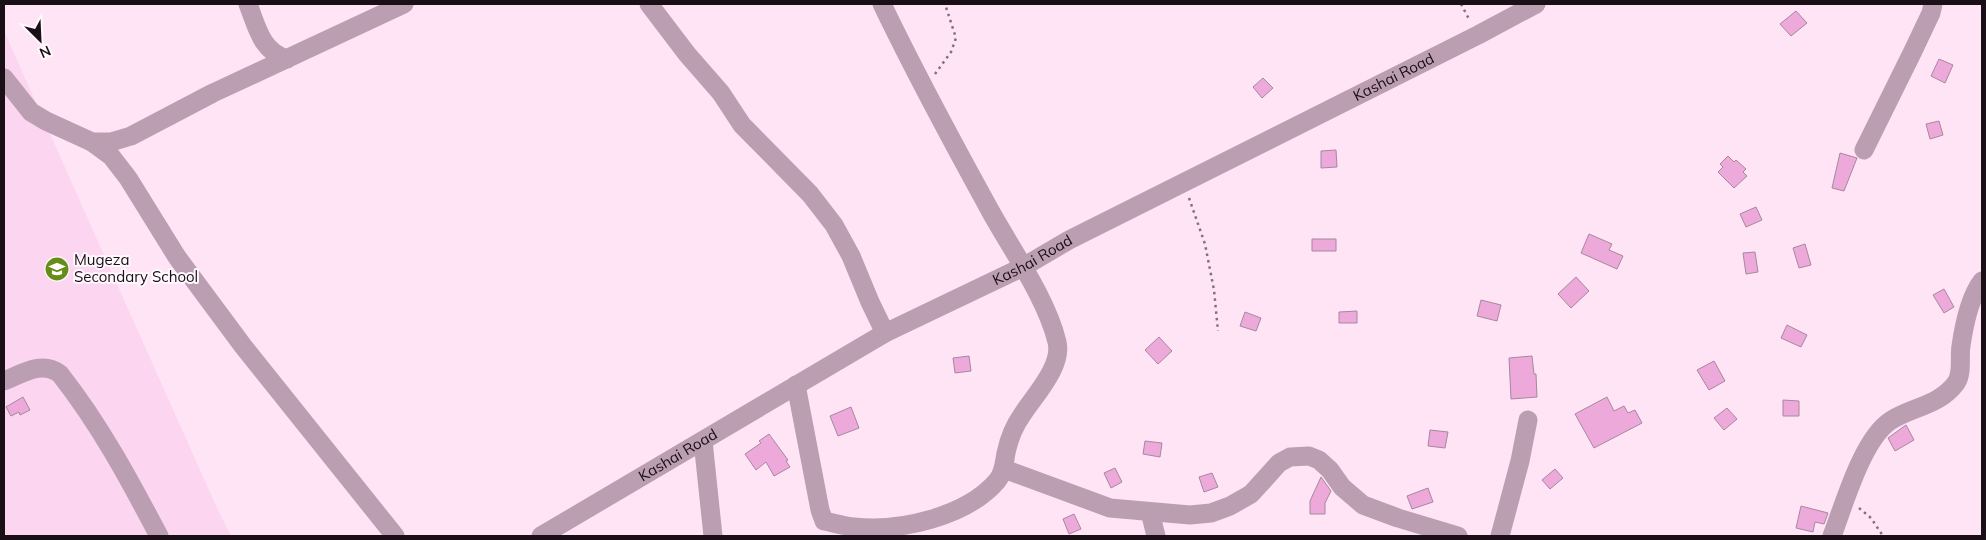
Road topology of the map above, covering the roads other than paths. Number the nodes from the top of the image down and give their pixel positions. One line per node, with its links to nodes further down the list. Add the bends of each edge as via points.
1 (248, 4): 7 (street, via 267,48)
2 (404, 4): 7 (street)
3 (649, 4): 13 (street, via 742,125 804,188 834,225)
4 (882, 4): 11 (street, via 928,97)
5 (1536, 4): 11 (street, Kashai Road, via 1069,240)
6 (1933, 4): 10 (street, via 1914,51)
7 (287, 59): 9 (street, via 122,140)
8 (4, 78): 9 (street, via 32,112)
9 (92, 142): 21 (street, via 111,156 128,178 176,257)
10 (1864, 150)
11 (1023, 267): 13 (street, Kashai Road); 18 (street, via 1054,329 1057,358 1015,425)
12 (1982, 281): 27 (street, via 1975,290 1967,317 1957,382 1946,393 1923,407 1890,420 1880,429 1862,459)
13 (885, 333): 15 (street, Kashai Road)
14 (4, 381): 20 (street, via 36,368 47,367 60,374 99,428)
15 (796, 385): 17 (street, Kashai Road); 18 (street, via 824,521 854,527 932,520 950,514 976,498 996,481)
16 (1528, 420): 26 (street)
17 (704, 441): 22 (street, Kashai Road); 23 (street)
18 (1004, 469): 19 (street, via 1110,508)
19 (1150, 512): 24 (street); 25 (street, via 1190,515 1230,506 1251,494 1284,460 1298,455 1319,460 1363,505)
20 (159, 536)
21 (395, 536)
22 (541, 536)
23 (713, 536)
24 (1156, 536)
25 (1458, 536)
26 (1500, 536)
27 (1832, 536)

